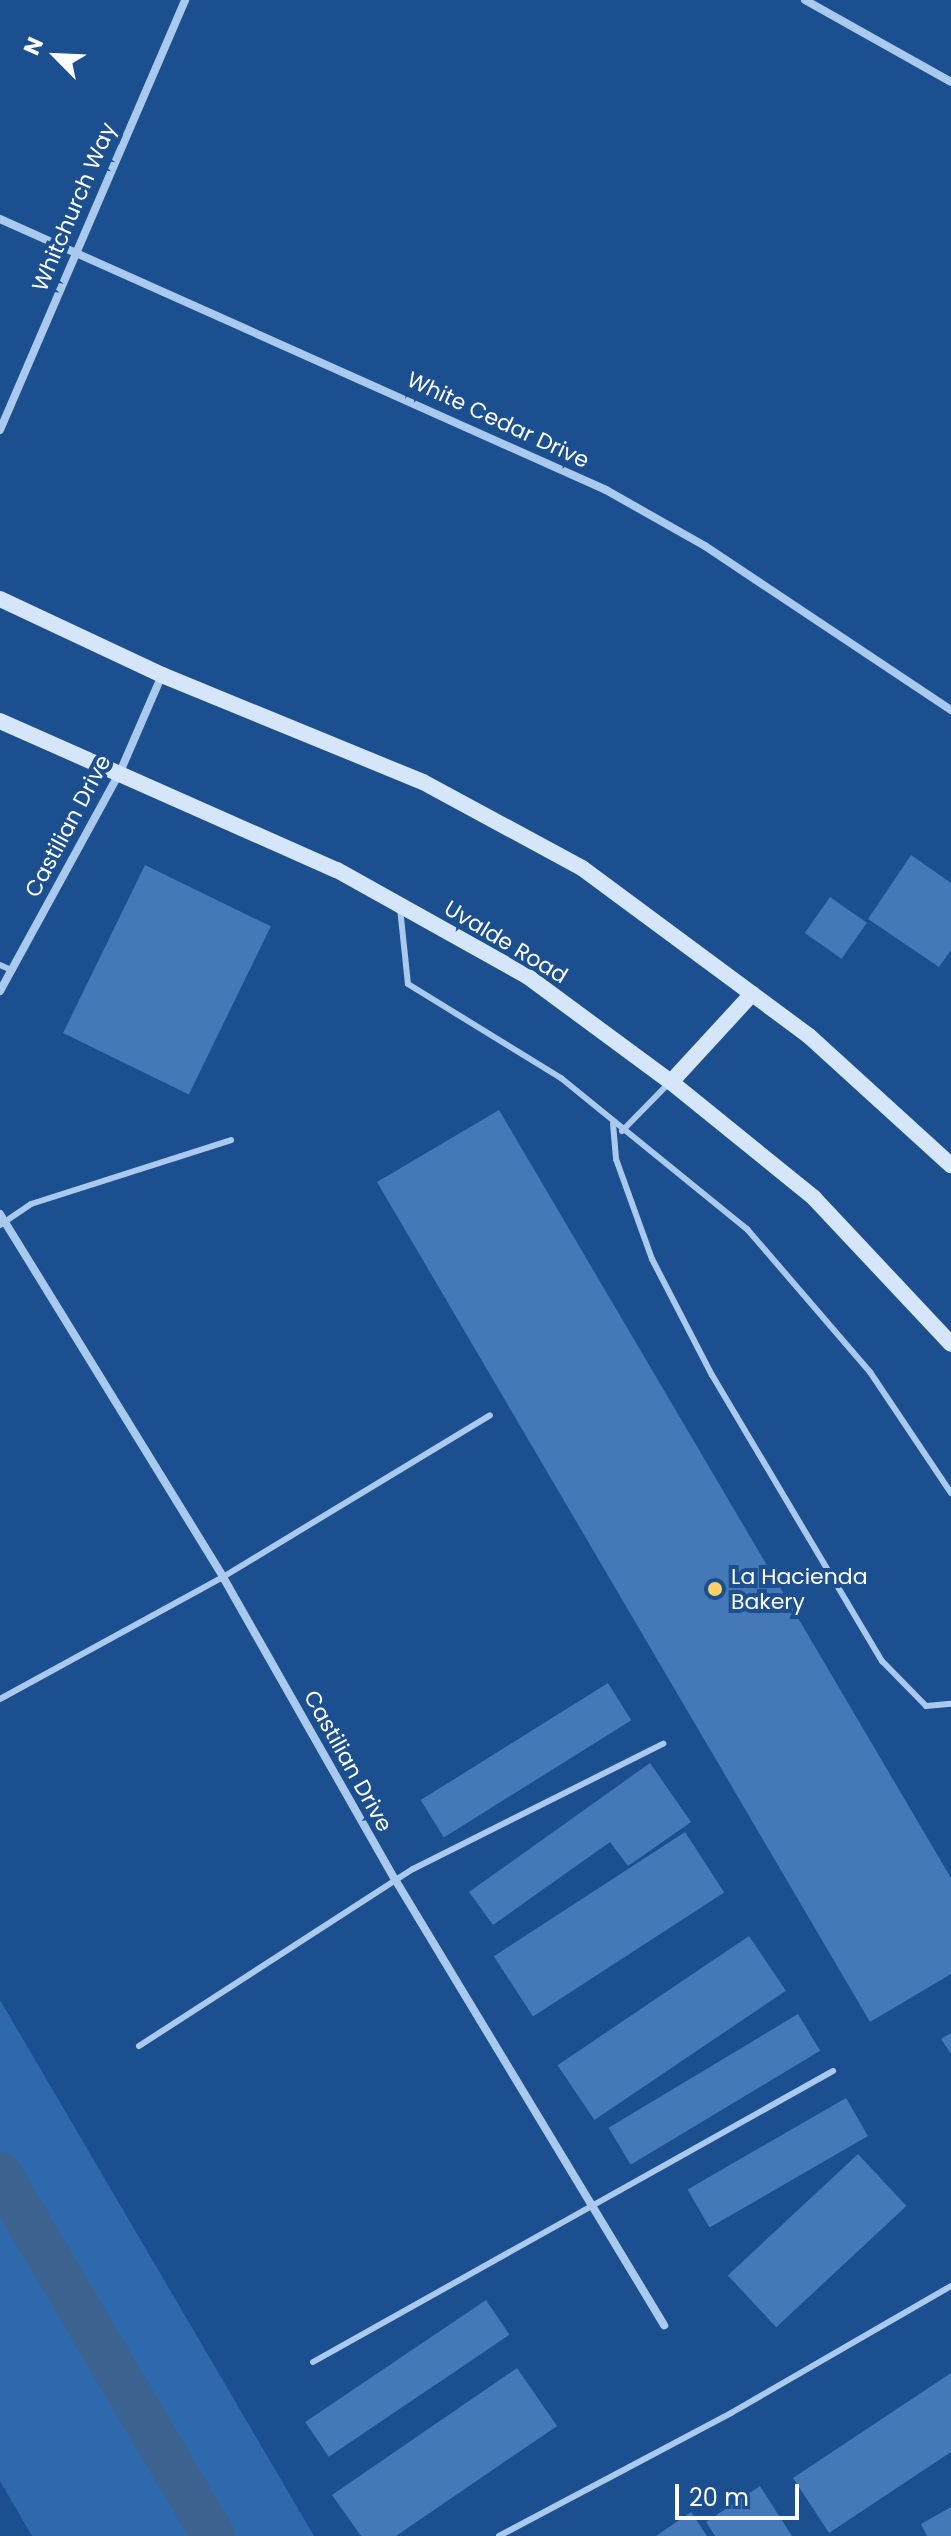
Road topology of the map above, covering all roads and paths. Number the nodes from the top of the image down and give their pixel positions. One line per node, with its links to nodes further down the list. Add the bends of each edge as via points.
1 (185, 0): 5 (street, Whitchurch Way)
2 (805, 0): 3 (street)
3 (951, 82)
4 (0, 219): 5 (street, White Cedar Drive)
5 (72, 252): 6 (street, Whitchurch Way); 9 (street, White Cedar Drive, via 606,490 705,546)
6 (0, 430)
7 (0, 599): 8 (main road)
8 (162, 675): 11 (street, Castilian Drive); 16 (main road, via 423,782 582,868)
9 (951, 710)
10 (0, 721): 11 (main road, Uvalde Road)
11 (120, 772): 12 (main road, Uvalde Road, via 337,870); 14 (street, Castilian Drive)
12 (399, 905): 17 (main road, Uvalde Road, via 527,976); 18 (lane, via 408,984 561,1078)
13 (0, 965): 14 (lane)
14 (11, 970): 15 (street, Castilian Drive)
15 (0, 991)
16 (752, 994): 17 (main road); 21 (main road, via 809,1036)
17 (671, 1082): 19 (lane); 23 (main road, Uvalde Road, via 814,1198)
18 (612, 1123): 19 (lane); 28 (lane, via 616,1159 652,1259 712,1375 882,1661 926,1706)
19 (622, 1131): 25 (lane, via 747,1229 870,1372)
20 (231, 1140): 22 (lane, via 31,1204)
21 (951, 1165)
22 (1, 1220): 26 (street, Castilian Drive)
23 (951, 1344)
24 (490, 1415): 26 (lane)
25 (951, 1493)
26 (223, 1577): 27 (lane); 30 (street, Castilian Drive)
27 (0, 1699)
28 (951, 1704)
29 (663, 1744): 30 (lane)
30 (396, 1881): 31 (lane); 33 (street, Castilian Drive)
31 (139, 2046)
32 (833, 2071): 33 (lane)
33 (592, 2205): 35 (street, Castilian Drive); 36 (lane)
34 (951, 2286): 37 (lane, via 731,2413)
35 (664, 2325)
36 (313, 2362)
37 (499, 2536)

